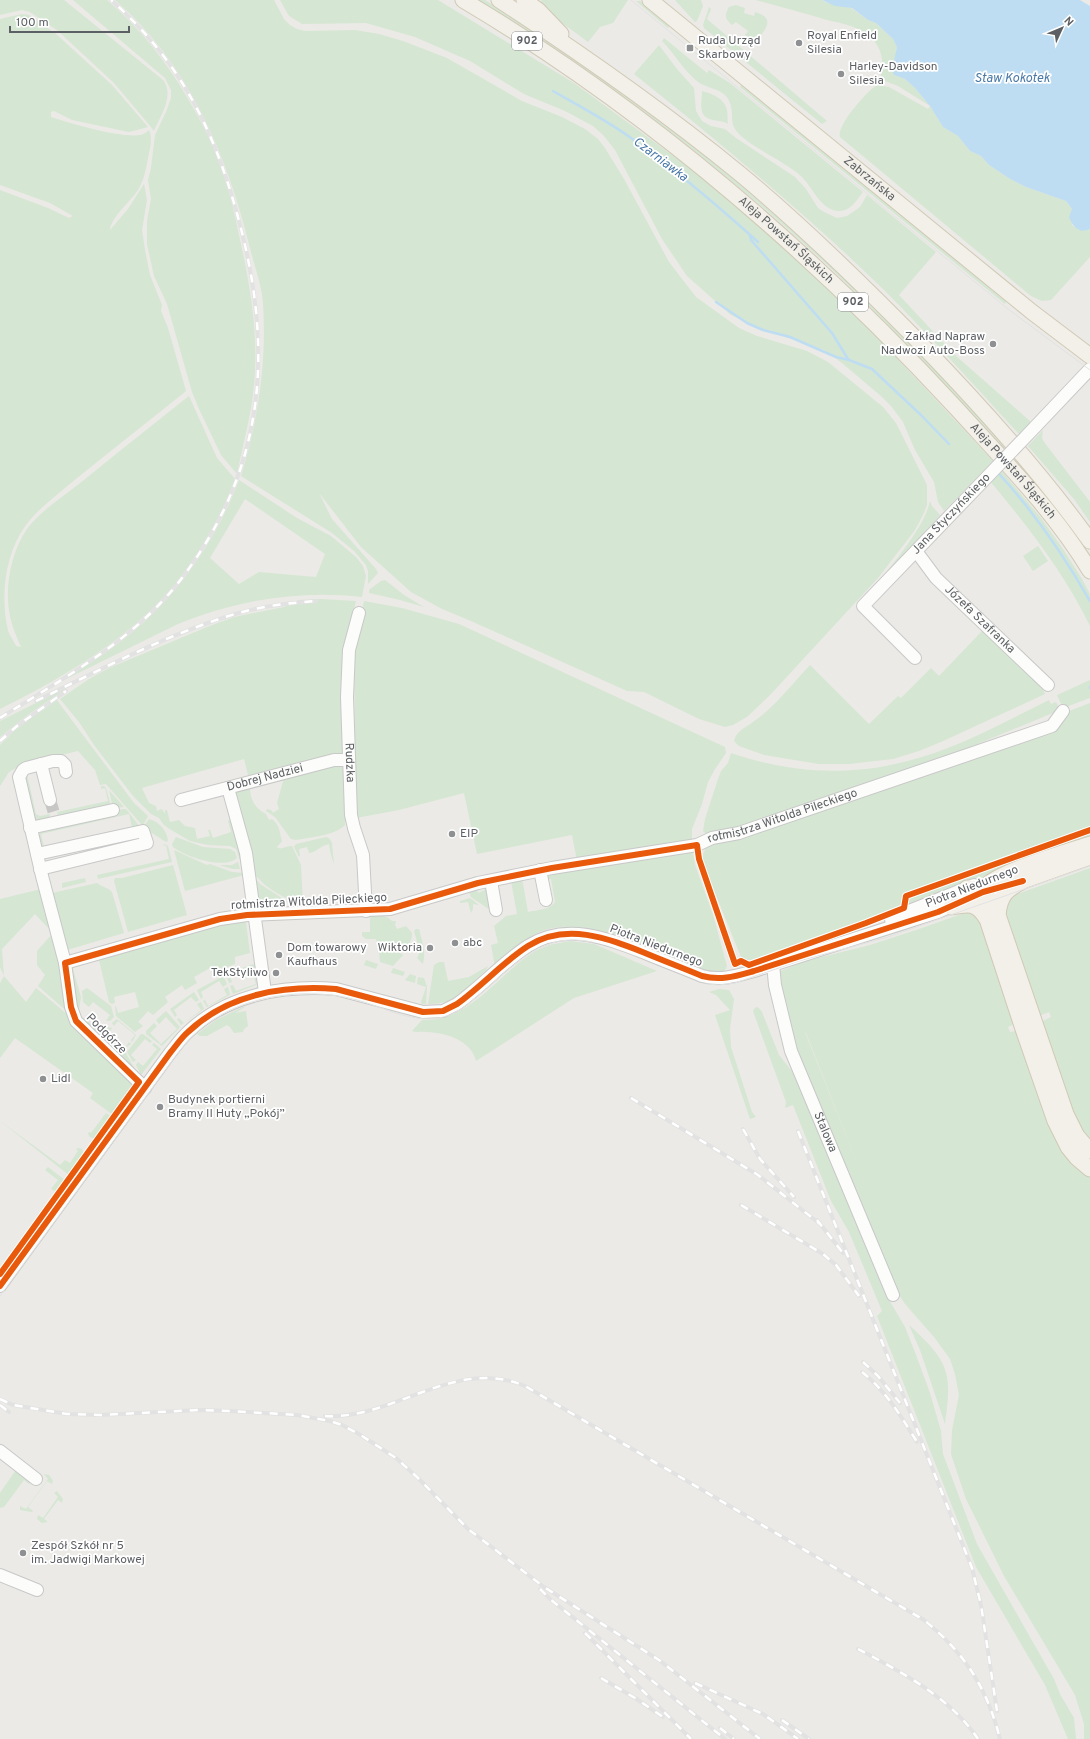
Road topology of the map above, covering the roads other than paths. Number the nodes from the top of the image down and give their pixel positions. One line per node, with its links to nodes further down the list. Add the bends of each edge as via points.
1 (463, 0): 10 (main road, Aleja Powstań Śląskich / 902, via 577,74 645,123 711,174 780,233 881,329 1027,485 1063,530)
2 (499, 0): 5 (main road, Aleja Powstań Śląskich / 902)
3 (524, 0): 5 (main road, via 548,19)
4 (650, 0): 6 (main road, Zabrzańska, via 999,285)
5 (575, 50): 8 (main road, Aleja Powstań Śląskich / 902, via 723,160 836,260 941,365 994,423 1062,501)
6 (1090, 356)
7 (1090, 369): 9 (street, Jana Styczyńskiego, bridge)
8 (1090, 541)
9 (916, 551): 12 (street, Jana Styczyńskiego, via 863,606); 13 (street, Józefa Szafranka, via 936,578)
10 (1090, 571)
11 (359, 613): 15 (street, Rudzka, via 350,650 347,696)
12 (915, 658)
13 (1048, 685)
14 (1063, 711): 27 (street, rotmistrza Witolda Pileckiego, via 1052,726 739,833 712,838 697,845)
15 (349, 760): 18 (street, Dobrej Nadziei, via 334,760); 36 (street, Rudzka, via 354,828 364,855)
16 (41, 764): 17 (street, Podgórze, via 61,761); 19 (street); 22 (street, Podgórze, via 26,768 19,777)
17 (66, 772)
18 (228, 788): 20 (street, Dobrej Nadziei); 37 (street, via 245,849)
19 (50, 800)
20 (181, 800)
21 (113, 810): 22 (street, via 55,818)
22 (30, 828): 24 (street, Podgórze)
23 (1090, 844): 28 (main road, Piotra Niedurnego)
24 (37, 854): 26 (street, Podgórze); 26 (street, via 143,831 146,844)
25 (1090, 857): 30 (main road, Piotra Niedurnego)
26 (40, 869): 40 (street, Podgórze)
27 (540, 870): 29 (street, rotmistrza Witolda Pileckiego); 33 (street)
28 (1003, 874): 31 (street, Piotra Niedurnego); 32 (main road, via 989,883)
29 (490, 880): 35 (street); 36 (street, rotmistrza Witolda Pileckiego, via 393,909)
30 (1023, 881): 32 (street, Piotra Niedurnego); 38 (main road, via 1004,894)
31 (967, 888): 32 (main road); 39 (street, Piotra Niedurnego)
32 (983, 892): 34 (street, Piotra Niedurnego); 38 (main road, via 991,901)
33 (546, 900)
34 (951, 907): 38 (main road, via 976,906); 39 (street, Piotra Niedurnego)
35 (496, 910)
36 (366, 911): 37 (street, rotmistrza Witolda Pileckiego)
37 (255, 915): 40 (street, rotmistrza Witolda Pileckiego, via 212,920); 42 (street)
38 (992, 917): 44 (main road, via 1066,1114 1077,1136); 45 (main road, via 1022,1029 1055,1121 1068,1146)
39 (856, 937): 41 (street, Piotra Niedurnego)
40 (65, 963): 43 (street, Podgórze, via 72,1011 76,1020)
41 (773, 964): 42 (street, Piotra Niedurnego, via 733,977 716,979 610,940 565,933 529,946 457,1004 436,1012 416,1011 336,989 306,987); 47 (street, Stalowa, via 791,1051)
42 (265, 992): 43 (street, Piotra Niedurnego, via 230,1004 187,1032)
43 (145, 1088): 46 (street, Piotra Niedurnego)
44 (1090, 1151)
45 (1090, 1169)
46 (0, 1286)
47 (893, 1295)
48 (0, 1451): 49 (street)
49 (36, 1479)
50 (0, 1576): 51 (street)
51 (37, 1590)

